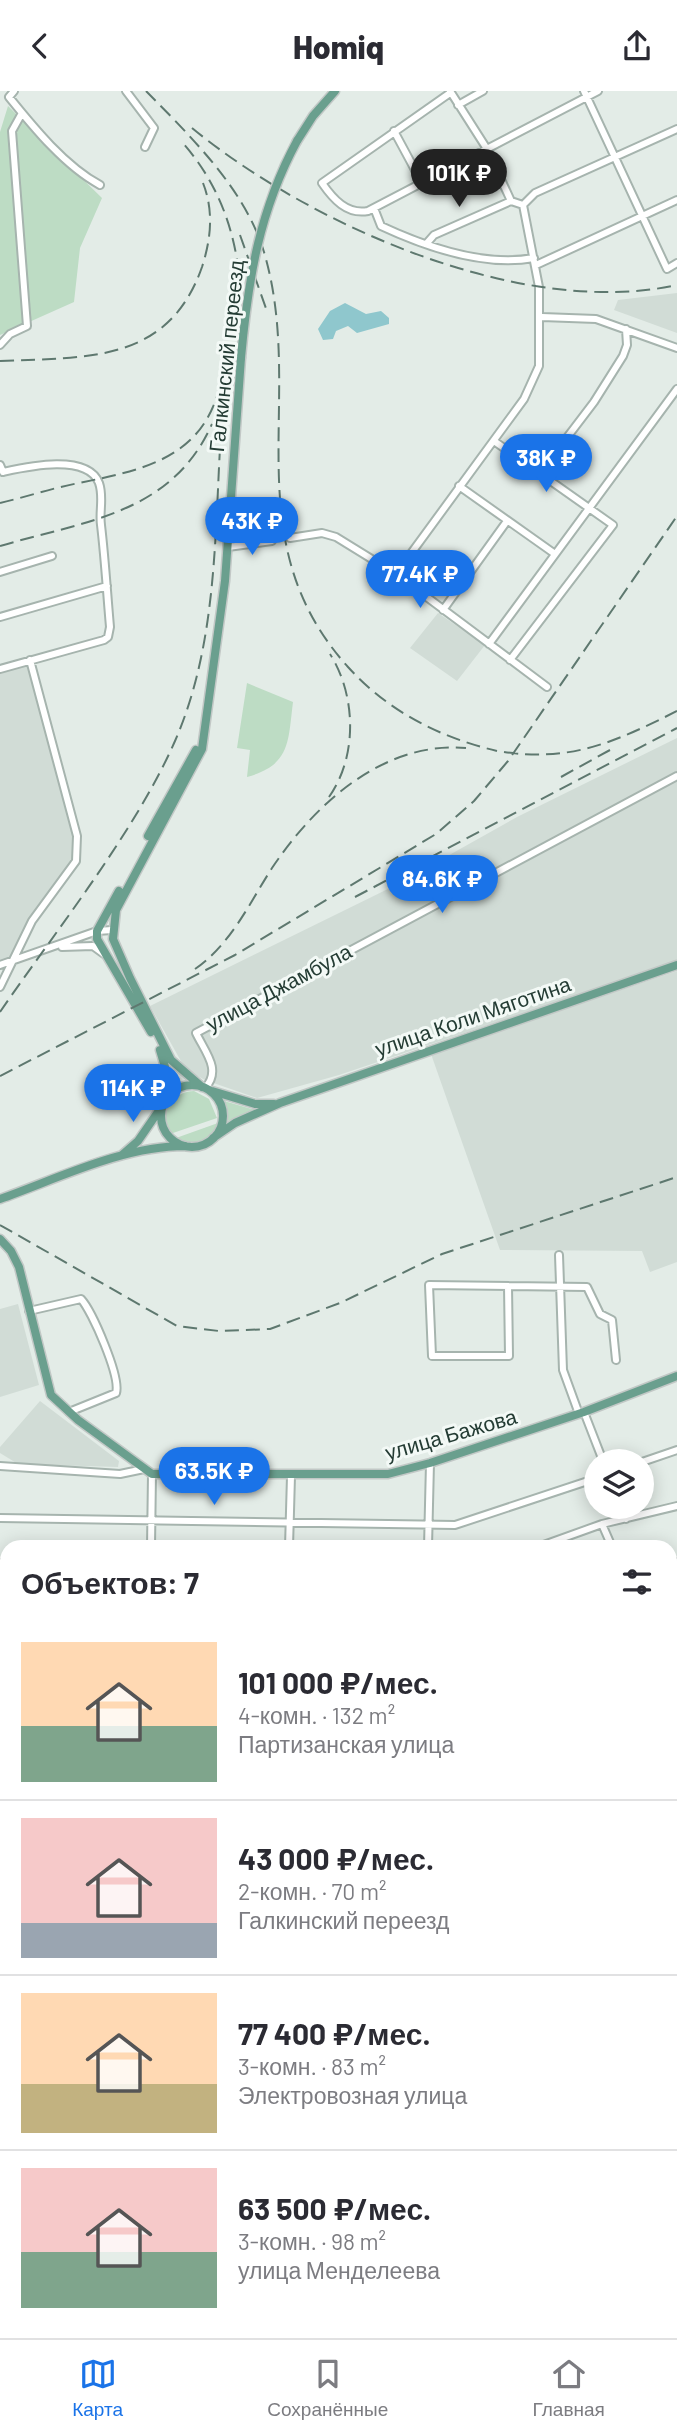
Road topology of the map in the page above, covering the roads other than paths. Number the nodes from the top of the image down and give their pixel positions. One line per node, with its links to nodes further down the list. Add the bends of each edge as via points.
1 (14, 91): 9 (street, via 9,97)
2 (126, 91): 12 (street, via 155,128)
3 (335, 91): 38 (main road, Галкинский переезд, bridge, via 297,141 259,230 241,358)
4 (483, 91): 8 (street)
5 (598, 91): 7 (street)
6 (450, 92): 8 (street); 11 (street)
7 (585, 94): 13 (street); 14 (street)
8 (458, 106): 13 (street)
9 (22, 113): 16 (street, via 85,177); 27 (street, via 12,131 27,326)
10 (677, 129): 14 (street)
11 (394, 131): 15 (street); 20 (street, via 322,183 347,208 359,212)
12 (145, 147)
13 (487, 149): 15 (street); 18 (street)
14 (615, 156): 19 (street, via 535,193); 21 (street)
15 (422, 183): 20 (street)
16 (100, 185)
17 (677, 200): 21 (street)
18 (511, 201): 19 (street); 22 (street, via 434,235)
19 (523, 205): 23 (street)
20 (374, 208): 22 (street, via 381,226)
21 (642, 215): 23 (street); 24 (street, via 667,269)
22 (427, 243): 23 (street, via 487,260)
23 (535, 262): 25 (street)
24 (677, 263)
25 (542, 317): 26 (street, via 596,319); 30 (street, via 539,366 524,399)
26 (626, 329): 28 (street); 32 (street, via 623,356 594,403)
27 (0, 345)
28 (677, 348)
29 (677, 389): 34 (street)
30 (494, 441): 32 (street); 33 (street)
31 (0, 465): 43 (street, via 3,472 74,466 98,480)
32 (540, 473): 34 (street)
33 (459, 486): 35 (street); 42 (street)
34 (589, 508): 39 (street); 48 (street, via 614,525)
35 (507, 521): 39 (street); 44 (street)
36 (290, 538): 42 (street, via 329,534)
37 (272, 541): 38 (street)
38 (228, 547): 51 (main road, Галкинский переезд)
39 (555, 554): 46 (street)
40 (52, 556): 41 (street)
41 (0, 572)
42 (396, 574): 44 (street)
43 (107, 586): 45 (street); 47 (street, via 110,632 104,640)
44 (443, 610): 46 (street)
45 (0, 617)
46 (489, 644): 48 (street)
47 (30, 660): 49 (street); 57 (street, via 77,836 76,861 32,921)
48 (509, 660): 50 (street)
49 (0, 669)
50 (547, 687)
51 (206, 727): 53 (main road, Галкинский переезд, via 195,766 116,909); 54 (main road, Галкинский переезд, via 104,921)
52 (677, 776): 61 (street, улица Джамбула, via 196,1033 214,1069)
53 (112, 930): 54 (street); 61 (main road, via 163,1045 182,1072)
54 (93, 932): 55 (street); 56 (main road)
55 (50, 949): 56 (street, via 93,946); 57 (street)
56 (109, 958): 63 (main road, via 163,1056 168,1077)
57 (15, 960): 58 (street); 60 (street)
58 (0, 965)
59 (677, 965): 62 (main road, улица Коли Мяготина)
60 (0, 987)
61 (205, 1089): 62 (main road, улица Коли Мяготина, via 255,1104); 63 (main road, via 184,1087); 64 (main road, via 222,1111 221,1126)
62 (280, 1103): 64 (main road, улица Коли Мяготина)
63 (164, 1104): 65 (main road, via 166,1133); 66 (main road, via 138,1141)
64 (213, 1138): 65 (main road, via 200,1146)
65 (186, 1146): 66 (main road)
66 (120, 1157): 67 (main road)
67 (0, 1199)
68 (0, 1239): 72 (main road, via 16,1260)
69 (559, 1255): 71 (street)
70 (508, 1286): 70 (street, via 509,1356 432,1356 429,1285); 71 (street)
71 (560, 1286): 73 (street, via 587,1287 600,1314 612,1320); 76 (street, via 562,1370)
72 (29, 1311): 75 (main road, via 47,1385 57,1403); 75 (street, via 81,1299 110,1359 116,1393)
73 (616, 1360)
74 (677, 1377): 76 (main road, улица Бажова)
75 (69, 1412): 82 (main road)
76 (582, 1413): 77 (street); 80 (main road, улица Бажова)
77 (598, 1449)
78 (677, 1450): 79 (street)
79 (654, 1458)
80 (430, 1463): 83 (main road, улица Бажова, via 388,1473); 90 (street)
81 (0, 1466): 82 (street, улица Бажова)
82 (148, 1472): 83 (main road, улица Бажова); 87 (street)
83 (291, 1476): 89 (street)
84 (584, 1482): 90 (street, via 455,1525)
85 (677, 1506): 88 (street)
86 (0, 1518): 87 (street)
87 (151, 1520): 89 (street); 92 (street)
88 (625, 1520): 91 (street)
89 (289, 1521): 90 (street); 93 (street)
90 (428, 1522): 94 (street)
91 (602, 1524): 95 (street); 96 (street)
92 (150, 1540)
93 (289, 1540)
94 (428, 1540)
95 (557, 1540)
96 (609, 1540)

